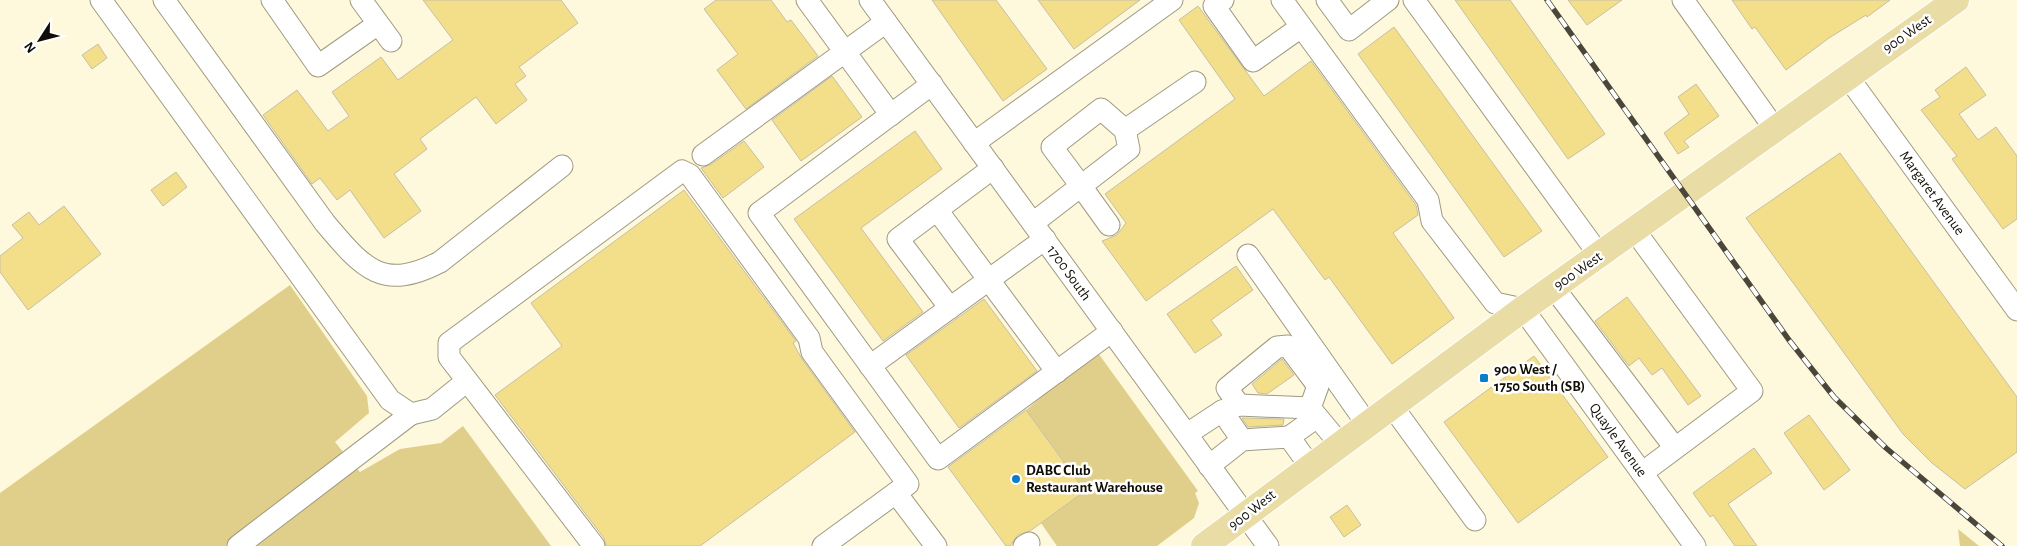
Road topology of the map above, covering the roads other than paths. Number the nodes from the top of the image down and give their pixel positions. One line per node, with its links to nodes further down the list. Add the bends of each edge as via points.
1 (101, 0): 49 (street, via 390,400)
2 (164, 0): 28 (street, via 325,223 368,267 402,277 419,273 440,262)
3 (272, 0): 16 (street, via 318,66)
4 (361, 0): 16 (street)
5 (807, 0): 19 (street)
6 (870, 0): 15 (street, 1700 South)
7 (1172, 0): 26 (street)
8 (1223, 0): 17 (street, via 1214,6 1253,61)
9 (1282, 0): 17 (street)
10 (1327, 0): 11 (street, via 1349,30)
11 (1388, 0)
12 (1414, 0): 36 (street)
13 (1683, 0): 24 (street)
14 (1956, 0): 20 (main road, 900 West)
15 (886, 22): 19 (street); 22 (street, 1700 South)
16 (378, 24): 18 (street)
17 (1301, 27): 40 (street, via 1428,200 1432,221 1494,302)
18 (391, 41)
19 (844, 51): 23 (street); 27 (street)
20 (1848, 76): 24 (main road, 900 West); 41 (street, Margaret Avenue)
21 (1195, 82): 25 (street)
22 (932, 84): 23 (street); 26 (street, 1700 South)
23 (890, 115): 43 (street, via 759,213)
24 (1775, 129): 34 (main road, 900 West)
25 (1125, 130): 30 (street, via 1129,148); 30 (street, via 1101,109 1052,147)
26 (974, 143): 29 (street, 1700 South)
27 (703, 155)
28 (562, 166)
29 (993, 168): 31 (street); 33 (street, 1700 South)
30 (1081, 186): 32 (street); 33 (street)
31 (937, 210): 37 (street); 39 (street, via 898,240)
32 (1109, 225)
33 (1039, 231): 37 (street); 42 (street, 1700 South)
34 (1635, 231): 36 (main road, 900 West); 55 (street, via 1752,391)
35 (1248, 255): 50 (street)
36 (1600, 256): 38 (main road, 900 West)
37 (989, 280): 39 (street); 44 (street)
38 (1554, 288): 40 (main road, 900 West); 55 (street)
39 (950, 308): 43 (street)
40 (1523, 309): 46 (main road, 900 West); 58 (street, Quayle Avenue)
41 (2017, 310)
42 (1112, 332): 44 (street); 51 (street, 1700 South)
43 (870, 366): 44 (street, via 938,459)
44 (1057, 372)
45 (467, 381): 49 (street, via 432,409); 59 (street, via 449,357 449,344 682,171 690,175 809,338 812,352 908,484); 63 (street)
46 (1392, 406): 50 (main road, 900 West); 61 (street)
47 (1231, 408): 48 (street); 48 (street, via 1227,388 1277,347 1288,346 1318,386); 51 (street); 53 (street)
48 (1313, 412): 52 (street); 54 (street)
49 (411, 414): 62 (street)
50 (1367, 424): 54 (main road, 900 West)
51 (1186, 434): 56 (street, 1700 South)
52 (1289, 437): 53 (street); 57 (street)
53 (1242, 440): 56 (street)
54 (1340, 444): 57 (main road, 900 West)
55 (1675, 448): 58 (street)
56 (1209, 466): 60 (street, 1700 South)
57 (1310, 466): 60 (main road, 900 West)
58 (1642, 473): 68 (street, Quayle Avenue)
59 (896, 493): 64 (street); 65 (street)
60 (1245, 515): 66 (main road, 900 West); 67 (street, 1700 South)
61 (1474, 520)
62 (238, 546)
63 (594, 546)
64 (823, 546)
65 (936, 546)
66 (1204, 546)
67 (1268, 546)
68 (1695, 546)

